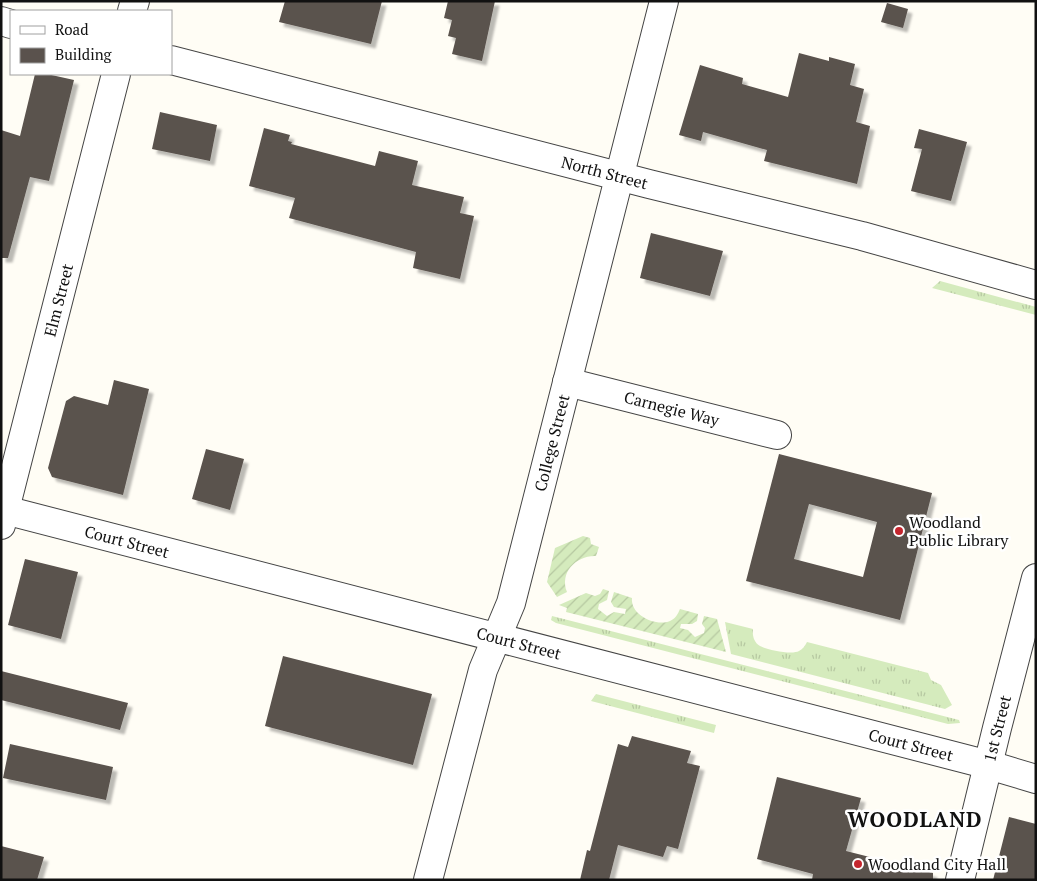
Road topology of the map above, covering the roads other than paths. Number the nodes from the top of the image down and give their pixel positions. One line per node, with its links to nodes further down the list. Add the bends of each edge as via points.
1 (664, 1): 4 (street, College Street)
2 (172, 60): 4 (street, North Street)
3 (116, 75): 8 (street, Elm Street)
4 (620, 176): 5 (street, North Street, via 862,236); 6 (street, College Street)
5 (1036, 285)
6 (566, 382): 7 (street, Carnegie Way); 10 (street, College Street, via 511,603)
7 (777, 435)
8 (3, 515): 10 (street, Court Street)
9 (1036, 578): 11 (street, 1st Street)
10 (496, 637): 11 (street, Court Street); 13 (street, College Street, via 483,670)
11 (989, 765): 12 (street, Court Street); 14 (street, 1st Street)
12 (1036, 779)
13 (428, 880)
14 (960, 880)

